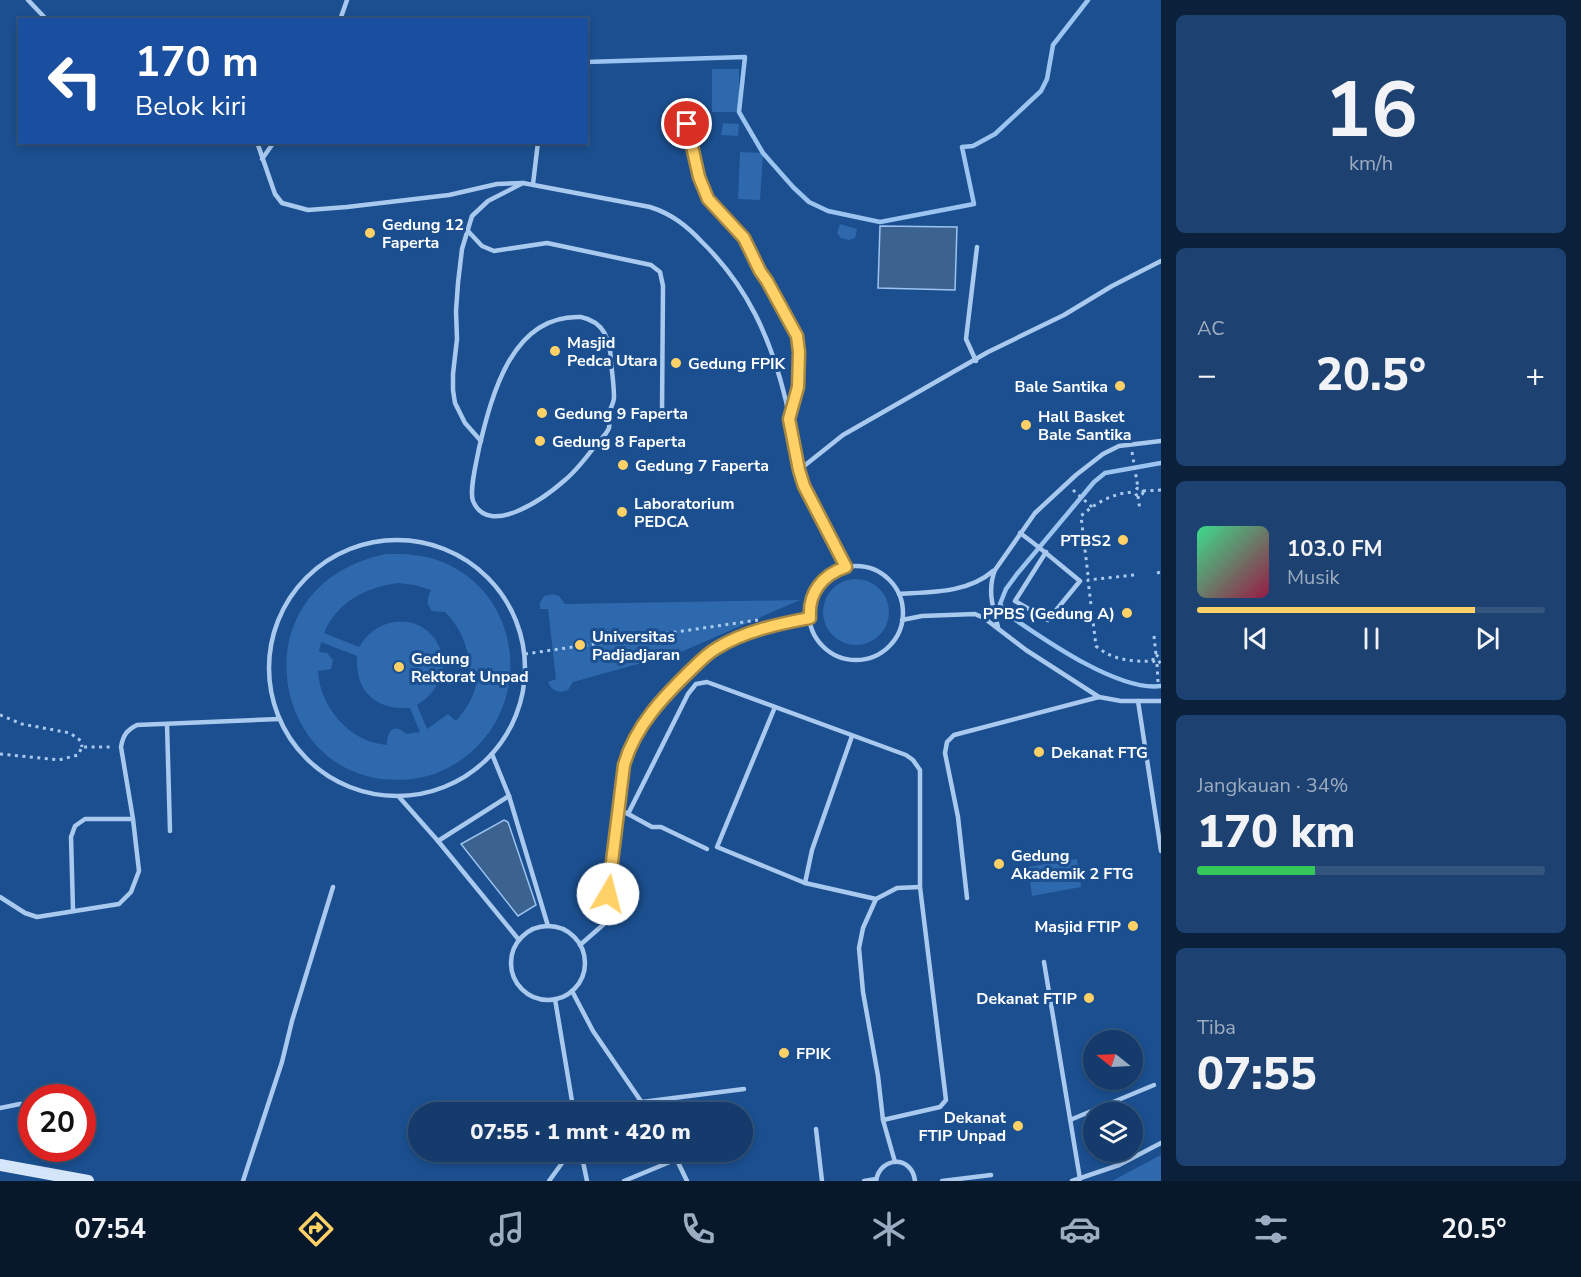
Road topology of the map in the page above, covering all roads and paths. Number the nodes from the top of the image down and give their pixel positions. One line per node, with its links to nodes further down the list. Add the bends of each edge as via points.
1 (27, 0): 3 (lane)
2 (347, 0): 4 (lane)
3 (45, 18)
4 (341, 18)
5 (687, 124): 17 (lane, via 708,199 744,238 797,336 798,387)
6 (258, 144): 9 (lane)
7 (273, 144): 9 (lane)
8 (538, 144): 11 (lane)
9 (262, 159): 10 (lane, via 282,203 308,210 404,202 497,184)
10 (523, 183): 11 (lane); 12 (lane, via 479,208)
11 (533, 183): 17 (lane, via 650,207 681,222 735,278 748,300 776,366)
12 (467, 230): 16 (lane, via 482,246 494,251 547,243 651,266 660,272); 18 (lane, via 458,283 453,390 465,423)
13 (977, 247): 15 (lane, via 966,339)
14 (1161, 261): 15 (lane)
15 (976, 361): 21 (lane, via 843,435)
16 (662, 412)
17 (789, 419): 21 (lane)
18 (481, 441): 18 (lane, via 502,374 529,335 558,318 581,317 598,323 609,346 614,398 609,427 574,472 542,497 507,515 490,517 477,508 472,497)
19 (1161, 441): 20 (lane)
20 (1131, 444): 22 (lane, via 1103,454); 23 (path)
21 (799, 470): 32 (lane)
22 (1066, 483): 28 (path); 30 (lane)
23 (1138, 488): 25 (path); 26 (path)
24 (1161, 490): 25 (path)
25 (1143, 491): 27 (path)
26 (1134, 492): 27 (path); 28 (path, via 1117,494)
27 (1138, 496): 29 (path)
28 (1092, 507): 35 (path, via 1081,516)
29 (1140, 511)
30 (1020, 533): 31 (lane); 33 (lane)
31 (1045, 552): 36 (lane); 36 (lane, via 1015,601 1048,620)
32 (846, 567): 37 (lane, via 875,570 893,583); 38 (lane, via 827,575 820,583 810,602)
33 (994, 570): 37 (lane, via 971,585); 41 (lane, via 990,589)
34 (1134, 575): 35 (path)
35 (1088, 580): 36 (path); 45 (path, via 1096,646 1114,657)
36 (1080, 581)
37 (899, 594): 40 (lane)
38 (810, 618): 40 (lane, via 813,632 824,647 845,659 857,660 887,648); 61 (lane, via 774,625 718,647 675,685 652,711 626,757)
39 (762, 619): 43 (path)
40 (902, 620): 41 (lane, via 975,614)
41 (998, 627): 47 (lane)
42 (1154, 636): 44 (path)
43 (525, 654): 52 (lane, via 513,611 487,574 450,549 407,538 362,543 322,562 285,604 272,635 268,680); 58 (lane, via 524,690 513,724)
44 (1156, 655): 45 (path); 45 (path, via 1153,657)
45 (1158, 661): 46 (path)
46 (1158, 682)
47 (1099, 697): 48 (lane); 72 (lane, via 954,735 947,742 945,753 958,817)
48 (1138, 701): 49 (lane); 67 (lane)
49 (1161, 701)
50 (775, 707): 54 (lane); 62 (lane, via 707,682 696,684); 68 (lane, via 717,847)
51 (0, 715): 55 (path, via 22,724 70,733 81,741)
52 (279, 719): 53 (lane); 60 (lane, via 300,754 328,778 363,793)
53 (167, 724): 56 (lane, via 128,729); 64 (lane)
54 (852, 736): 68 (lane, via 812,850); 70 (lane, via 906,755 920,770)
55 (82, 747): 56 (path); 57 (path, via 78,755 59,760)
56 (121, 747): 63 (lane)
57 (0, 754)
58 (492, 754): 59 (lane); 60 (lane, via 466,777 434,792)
59 (510, 796): 65 (lane); 75 (lane)
60 (400, 798): 65 (lane)
61 (619, 808): 62 (lane); 77 (lane, via 604,924)
62 (628, 814): 66 (lane)
63 (133, 819): 74 (lane, via 139,871 131,892 119,904); 74 (lane, via 85,819 75,826 71,837)
64 (170, 831)
65 (438, 841): 76 (lane)
66 (707, 849)
67 (1161, 851)
68 (805, 883): 73 (lane)
69 (333, 887): 101 (lane)
70 (920, 887): 73 (lane, via 897,888); 87 (lane, via 946,1100 940,1107)
71 (0, 897): 74 (lane, via 37,917)
72 (967, 898)
73 (876, 899): 87 (lane, via 859,948)
74 (73, 910)
75 (548, 926): 76 (lane, via 532,930); 77 (lane, via 561,928)
76 (519, 940): 80 (lane, via 512,967 519,986 535,998)
77 (580, 945): 79 (lane, via 584,969)
78 (1044, 962): 88 (lane)
79 (572, 991): 80 (lane); 84 (lane, via 593,1031)
80 (555, 999): 83 (lane)
81 (1154, 1085): 88 (lane)
82 (744, 1089): 84 (lane)
83 (572, 1102)
84 (642, 1102)
85 (18, 1104): 86 (lane)
86 (0, 1108)
87 (883, 1120): 95 (lane)
88 (1070, 1120): 98 (lane)
89 (816, 1129): 106 (lane)
90 (1161, 1143): 98 (lane, via 1119,1165)
91 (563, 1162): 102 (lane)
92 (583, 1162): 103 (lane)
93 (670, 1162): 104 (lane)
94 (678, 1162): 105 (lane)
95 (895, 1162): 99 (lane, via 882,1167); 108 (lane, via 908,1166)
96 (0, 1165): 100 (main road)
97 (991, 1175): 109 (lane)
98 (1080, 1179): 110 (lane)
99 (876, 1180): 107 (lane)
100 (88, 1181)
101 (243, 1181)
102 (549, 1181)
103 (587, 1181)
104 (624, 1181)
105 (687, 1181)
106 (822, 1181)
107 (864, 1181)
108 (915, 1181)
109 (942, 1181)
110 (1072, 1181)

